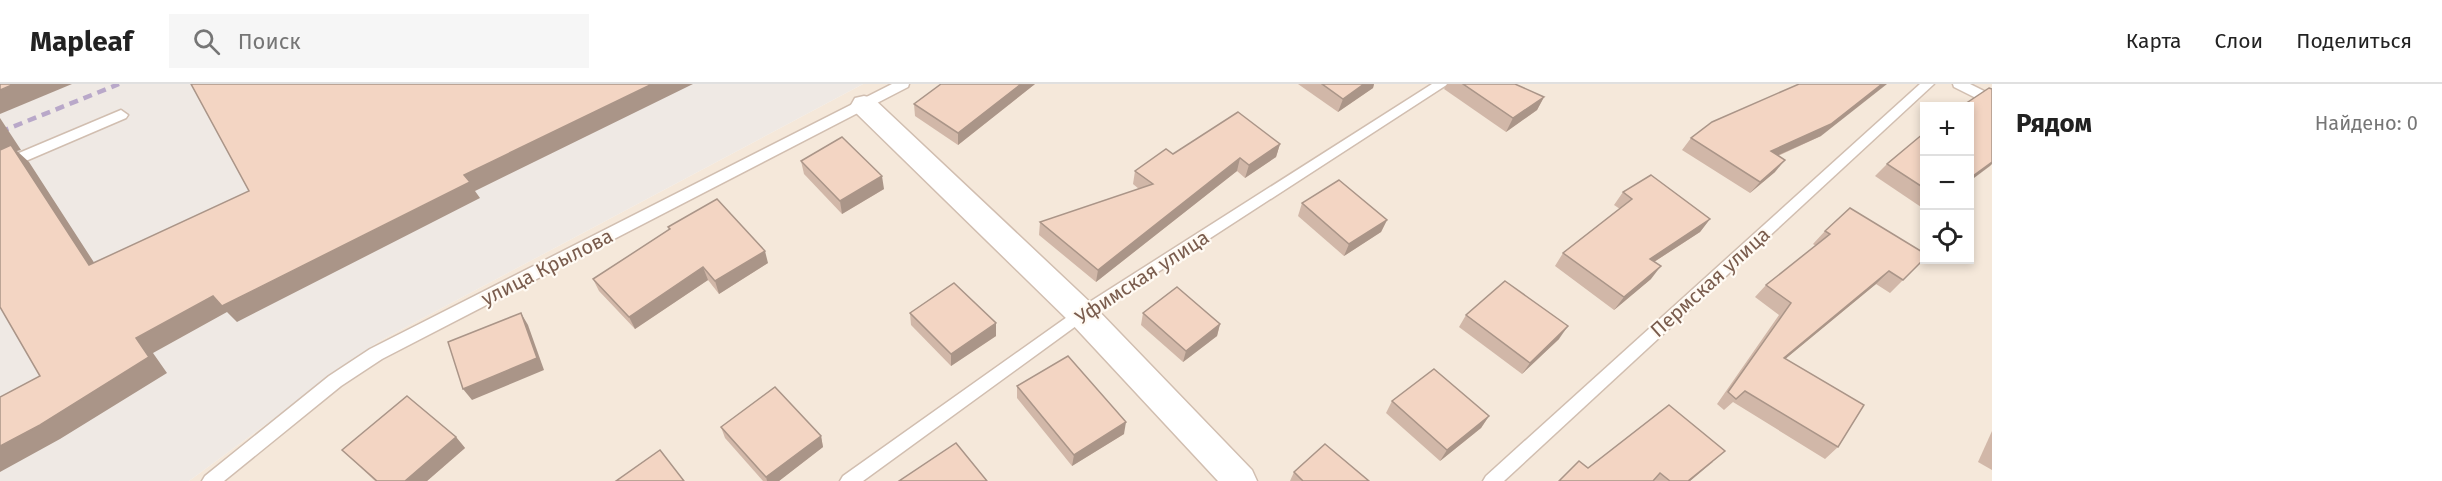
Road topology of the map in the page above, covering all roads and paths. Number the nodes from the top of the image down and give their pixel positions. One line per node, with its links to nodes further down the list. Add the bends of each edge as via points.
1 (903, 84): 6 (lane, улица Крылова)
2 (1442, 84): 9 (lane, Уфимская улица)
3 (1928, 84): 13 (lane, Пермская улица)
4 (1959, 84): 5 (lane)
5 (1992, 101)
6 (864, 105): 9 (street); 10 (lane, улица Крылова, via 376,354 335,381)
7 (121, 115): 8 (lane)
8 (0, 167)
9 (1082, 314): 11 (lane, Уфимская улица); 12 (street)
10 (211, 481)
11 (849, 481)
12 (1240, 481)
13 (1492, 481)

